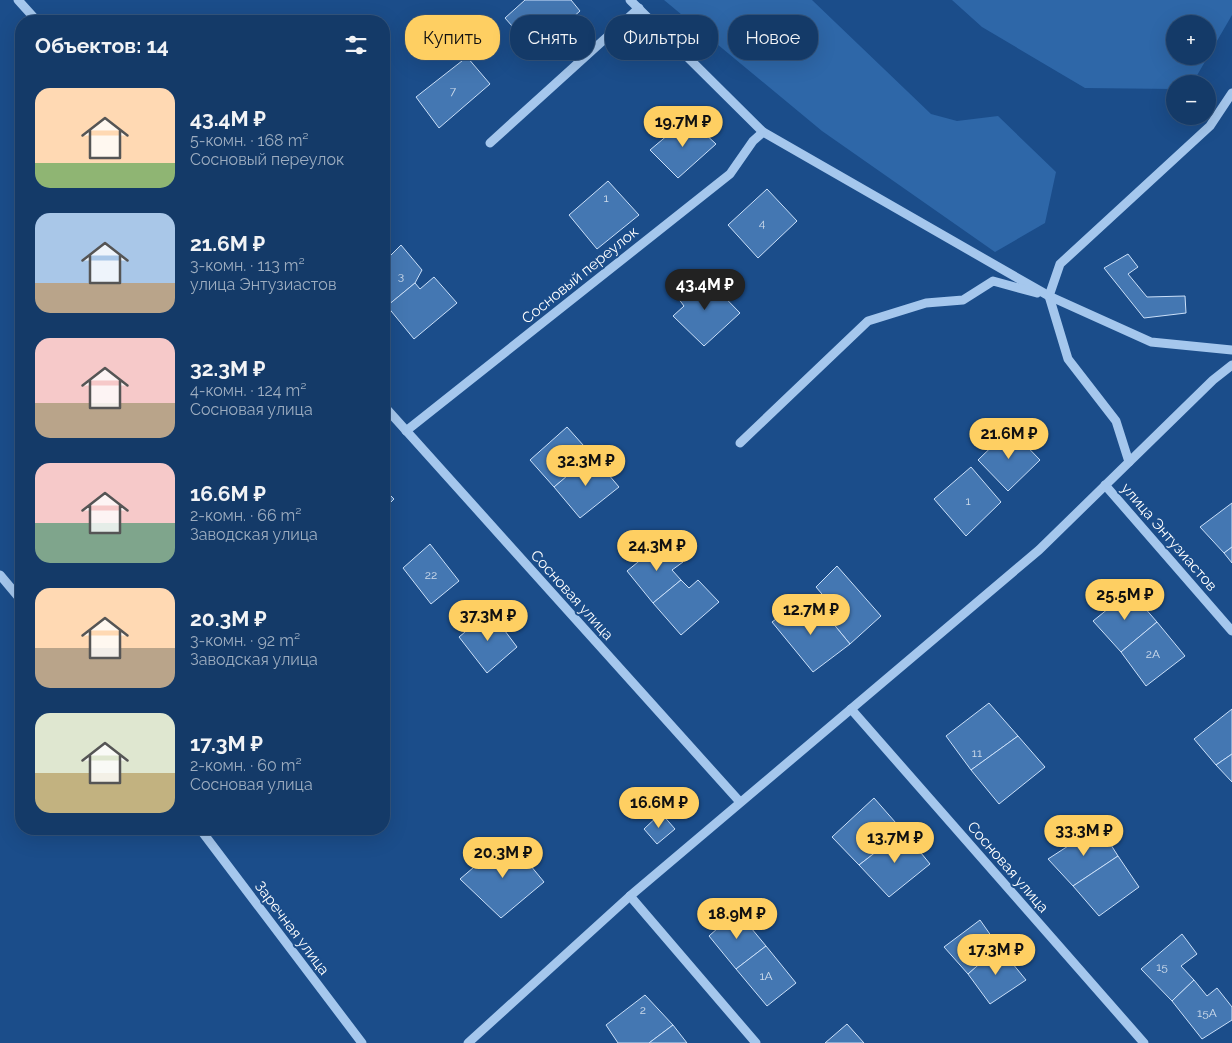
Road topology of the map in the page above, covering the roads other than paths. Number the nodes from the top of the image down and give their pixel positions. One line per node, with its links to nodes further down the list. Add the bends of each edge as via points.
1 (18, 0): 4 (street)
2 (630, 0): 3 (street)
3 (639, 8): 6 (street); 7 (street)
4 (32, 15)
5 (1232, 93): 8 (street, via 1210,126 1060,264)
6 (763, 132): 8 (street); 12 (street, Сосновый переулок, via 730,174)
7 (490, 143)
8 (1049, 296): 9 (street, via 1151,342); 13 (street, via 993,281 963,300 926,303 868,321); 14 (street, via 1068,359 1116,421)
9 (1232, 350)
10 (1232, 365): 14 (street)
11 (390, 413): 12 (street, Сосновая улица)
12 (406, 431): 20 (street, Сосновая улица)
13 (740, 443)
14 (1129, 462): 15 (street)
15 (1105, 485): 18 (street, улица Энтузиастов); 19 (street, via 1039,550)
16 (0, 575): 17 (street)
17 (15, 593)
18 (1232, 630)
19 (851, 709): 20 (street); 26 (street, Сосновая улица)
20 (740, 802): 22 (street)
21 (205, 835): 23 (street, Заречная улица)
22 (630, 896): 24 (street); 25 (street)
23 (362, 1043)
24 (468, 1043)
25 (756, 1043)
26 (1144, 1043)

